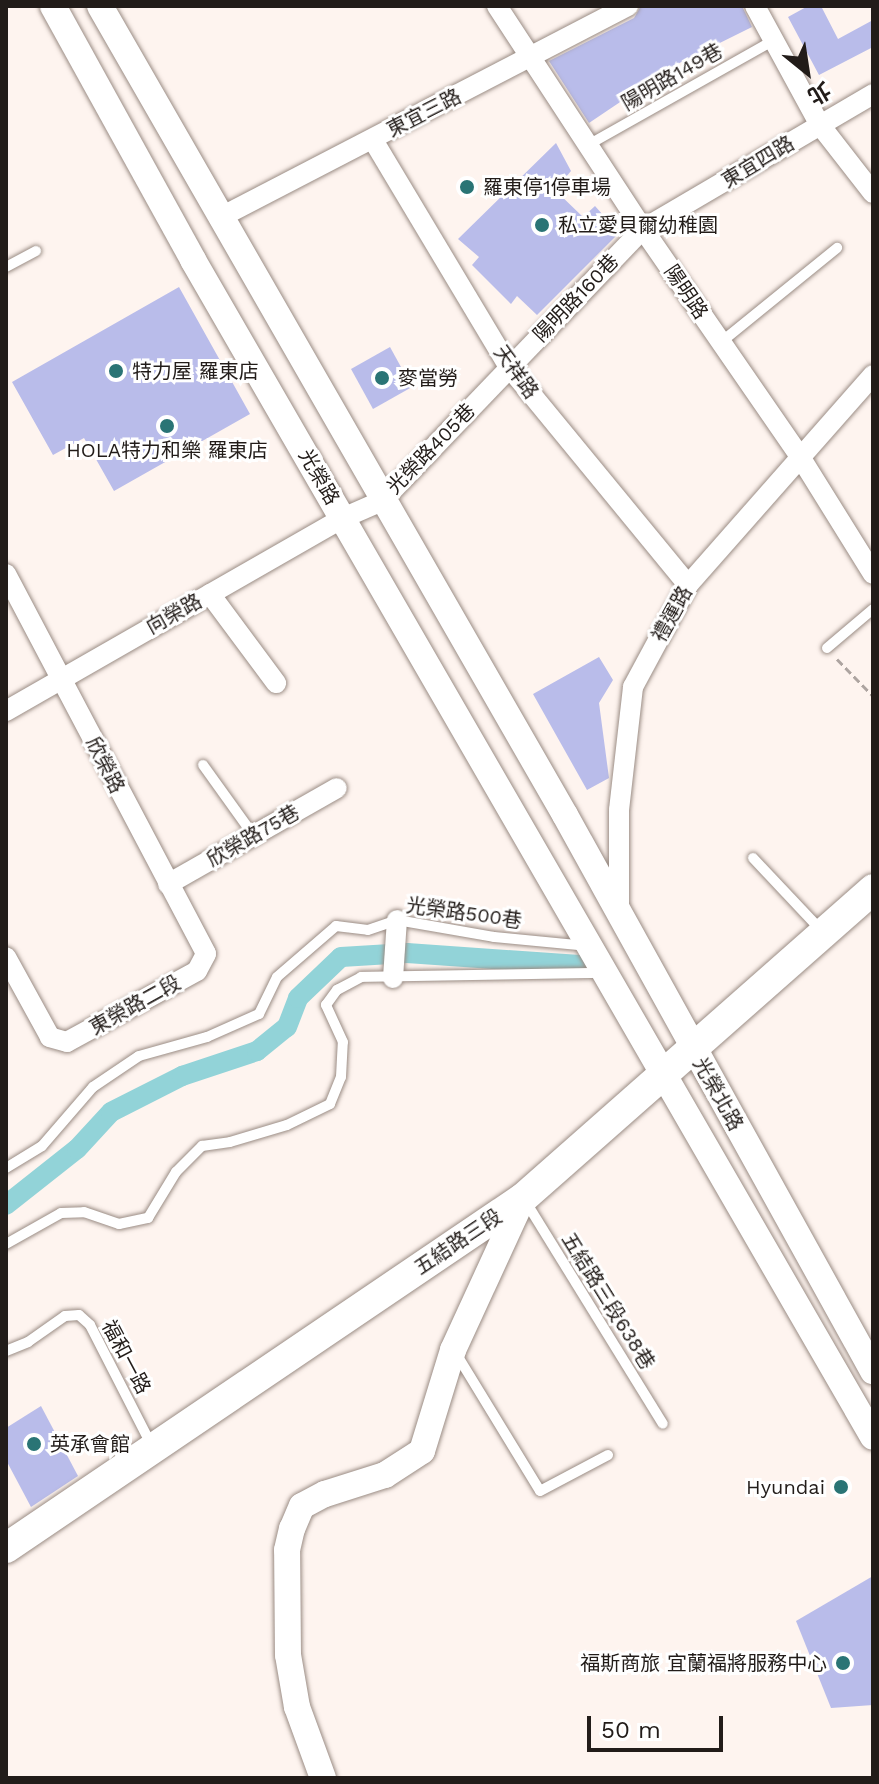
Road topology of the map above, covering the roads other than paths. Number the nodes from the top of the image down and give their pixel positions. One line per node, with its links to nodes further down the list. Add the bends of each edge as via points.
1 (53, 6): 23 (street, 光榮路)
2 (100, 6): 13 (street)
3 (497, 6): 7 (street, 陽明路)
4 (628, 6): 7 (street, 東宜三路)
5 (755, 6): 6 (street)
6 (774, 40): 9 (street); 11 (lane, 陽明路149巷)
7 (532, 58): 10 (street, 東宜三路); 11 (street, 陽明路)
8 (873, 94): 9 (street, 東宜四路)
9 (820, 125): 12 (street); 14 (street, 東宜四路)
10 (373, 140): 13 (street, 東宜三路); 19 (street, 天祥路)
11 (588, 145): 14 (street, 陽明路)
12 (873, 193)
13 (219, 218): 22 (street)
14 (643, 229): 18 (street, 陽明路); 19 (street, 陽明路160巷)
15 (837, 248): 18 (lane)
16 (36, 251): 17 (lane)
17 (6, 267)
18 (720, 343): 21 (street, 陽明路)
19 (509, 367): 22 (street, 光榮路405巷); 26 (street, 天祥路)
20 (873, 375): 21 (street, 禮運路)
21 (799, 455): 25 (street, 陽明路); 26 (street, 禮運路)
22 (382, 501): 23 (street, 光榮路405巷); 39 (street, 光榮北路)
23 (343, 518): 27 (street, 向榮路); 42 (street, 光榮路)
24 (6, 574): 30 (street, 欣榮路)
25 (873, 574)
26 (688, 585): 39 (street, 禮運路, via 633,687 619,810)
27 (210, 594): 30 (street, 向榮路); 31 (street)
28 (873, 609): 29 (lane)
29 (827, 648)
30 (60, 679): 32 (street, 向榮路); 37 (street, 欣榮路)
31 (276, 683)
32 (6, 711)
33 (203, 765): 35 (lane)
34 (337, 788): 35 (street, 欣榮路75巷)
35 (254, 836): 37 (street, 欣榮路75巷)
36 (753, 858): 41 (lane)
37 (168, 884): 43 (street, 欣榮路)
38 (873, 889): 41 (main road, 五結路三段)
39 (619, 917): 47 (street, 光榮北路)
40 (397, 920): 42 (lane, 光榮路500巷); 46 (street); 49 (lane, 光榮路500巷, via 368,930 336,926 277,977 259,1014 207,1037 139,1056 93,1087 42,1146)
41 (823, 932): 47 (main road, 五結路三段)
42 (589, 946): 45 (street, 光榮北路)
43 (206, 954): 44 (street, 東榮路二段, via 197,971 67,1042 50,1037)
44 (6, 957)
45 (605, 973): 46 (lane); 48 (street, 光榮北路)
46 (393, 978): 51 (lane, via 361,977 337,990 326,1005 343,1042 341,1077 330,1104 287,1125 202,1146 176,1172 148,1218 119,1224 84,1212 61,1213)
47 (694, 1050): 48 (main road, 五結路三段); 54 (street, 光榮北路)
48 (666, 1074): 50 (main road, 五結路三段); 56 (street, 光榮北路)
49 (6, 1168)
50 (523, 1198): 52 (street); 55 (lane, 五結路三段638巷); 57 (main road, 五結路三段)
51 (6, 1244)
52 (453, 1350): 58 (lane, via 540,1491); 60 (street, via 422,1451 385,1475 302,1506 292,1529 287,1550 288,1655 297,1707)
53 (6, 1351): 57 (lane, 福和一路, via 65,1316 79,1315 90,1325)
54 (873, 1371)
55 (663, 1424)
56 (873, 1437)
57 (154, 1449): 59 (main road, 五結路三段)
58 (608, 1455)
59 (6, 1548)
60 (323, 1778)

